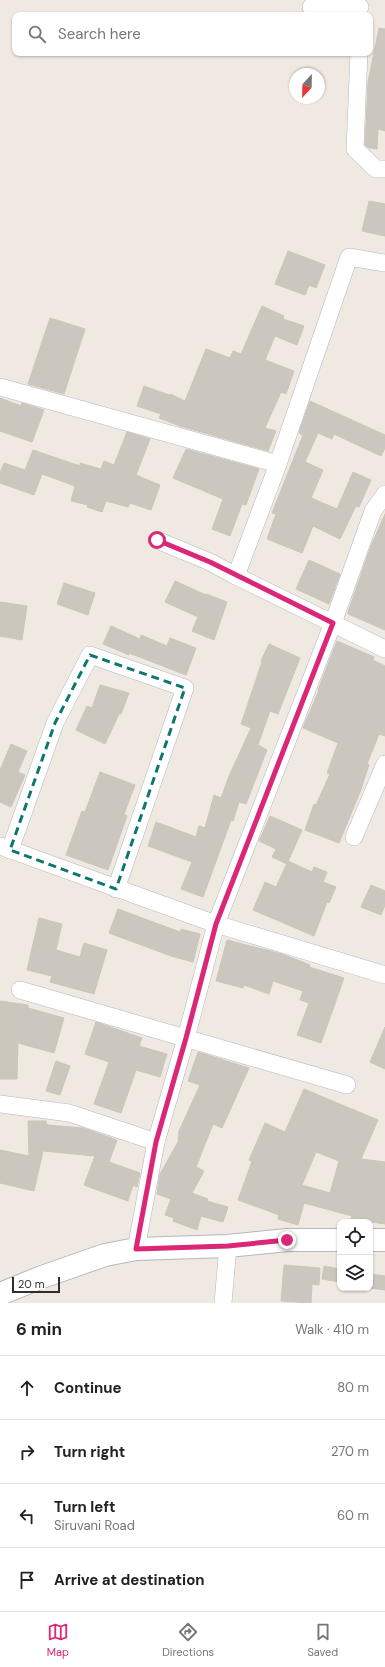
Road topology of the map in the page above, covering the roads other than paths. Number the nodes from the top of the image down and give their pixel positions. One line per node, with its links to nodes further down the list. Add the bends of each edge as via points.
1 (311, 7): 2 (street)
2 (360, 7)
3 (359, 56): 4 (street, via 355,149 376,169)
4 (385, 169)
5 (385, 263): 7 (street, via 349,257)
6 (0, 387): 7 (street)
7 (278, 464): 10 (street)
8 (385, 494): 11 (street, via 373,511)
9 (157, 540): 10 (street)
10 (236, 576): 11 (street)
11 (333, 623): 12 (street); 17 (street)
12 (385, 649)
13 (385, 764): 14 (street)
14 (354, 837)
15 (5, 848): 16 (street); 16 (street, via 56,722 90,655 185,688)
16 (116, 888): 17 (street)
17 (216, 924): 18 (street); 20 (street)
18 (385, 975)
19 (20, 990): 20 (street)
20 (186, 1038): 21 (street); 23 (street)
21 (347, 1085)
22 (0, 1104): 23 (street, via 70,1113)
23 (156, 1142): 28 (street)
24 (337, 1240): 27 (street, via 287,1240)
25 (373, 1240): 26 (street)
26 (385, 1240)
27 (228, 1246): 28 (street); 30 (street)
28 (136, 1249): 29 (street, via 105,1255)
29 (0, 1294)
30 (223, 1303)

